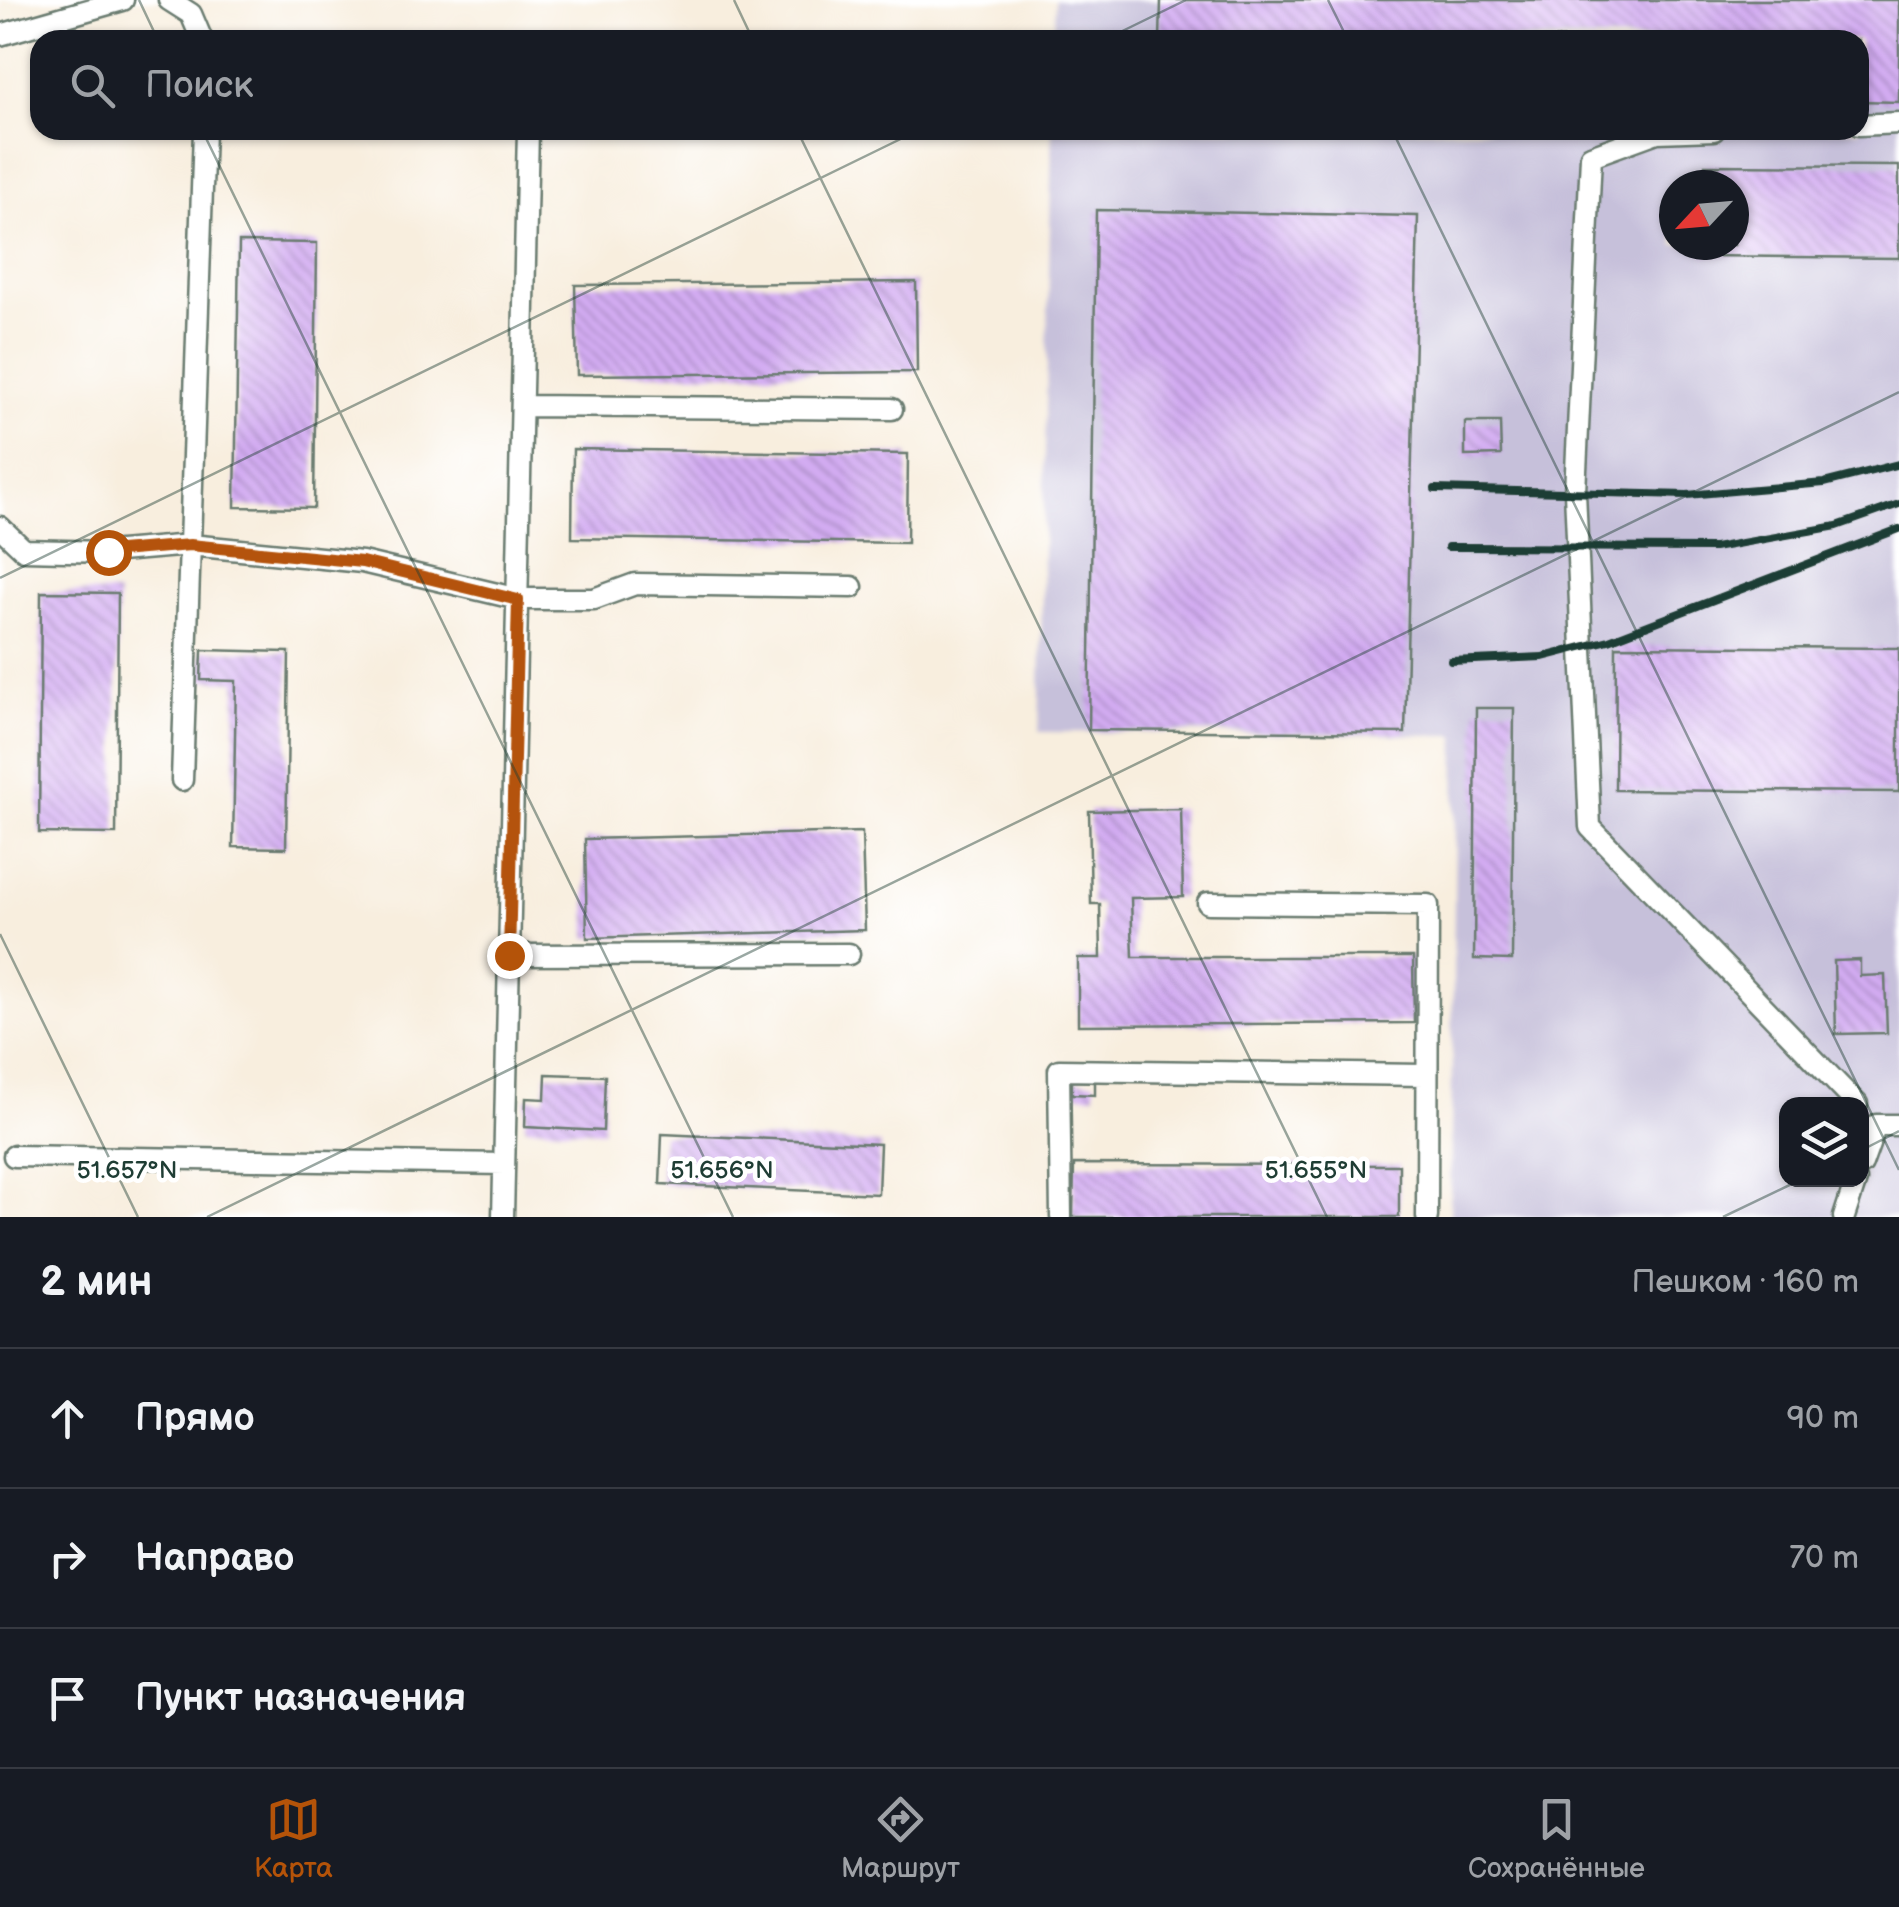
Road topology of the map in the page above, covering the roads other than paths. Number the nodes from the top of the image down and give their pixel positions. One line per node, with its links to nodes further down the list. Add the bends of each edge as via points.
1 (124, 0): 4 (lane)
2 (169, 0): 3 (lane, via 191,14)
3 (198, 30)
4 (0, 34)
5 (1899, 123): 6 (lane)
6 (1869, 124)
7 (204, 140): 13 (lane)
8 (528, 140): 10 (lane)
9 (1635, 140): 21 (lane, via 1591,156 1575,492 1590,826)
10 (522, 406): 11 (lane); 15 (lane)
11 (892, 409)
12 (0, 527): 13 (lane, via 24,550)
13 (190, 545): 15 (lane, via 362,562); 16 (lane)
14 (852, 587): 15 (lane, via 635,584 594,600)
15 (518, 600): 19 (lane)
16 (182, 780)
17 (1208, 903): 20 (lane, via 1428,905)
18 (849, 954): 19 (lane)
19 (509, 955): 25 (lane)
20 (1425, 1075): 28 (lane, via 1059,1070); 29 (lane)
21 (1850, 1097)
22 (1869, 1114): 23 (lane)
23 (1899, 1125)
24 (14, 1156): 25 (lane)
25 (504, 1164): 27 (lane)
26 (1854, 1187): 30 (lane)
27 (503, 1217)
28 (1061, 1217)
29 (1427, 1217)
30 (1844, 1217)

